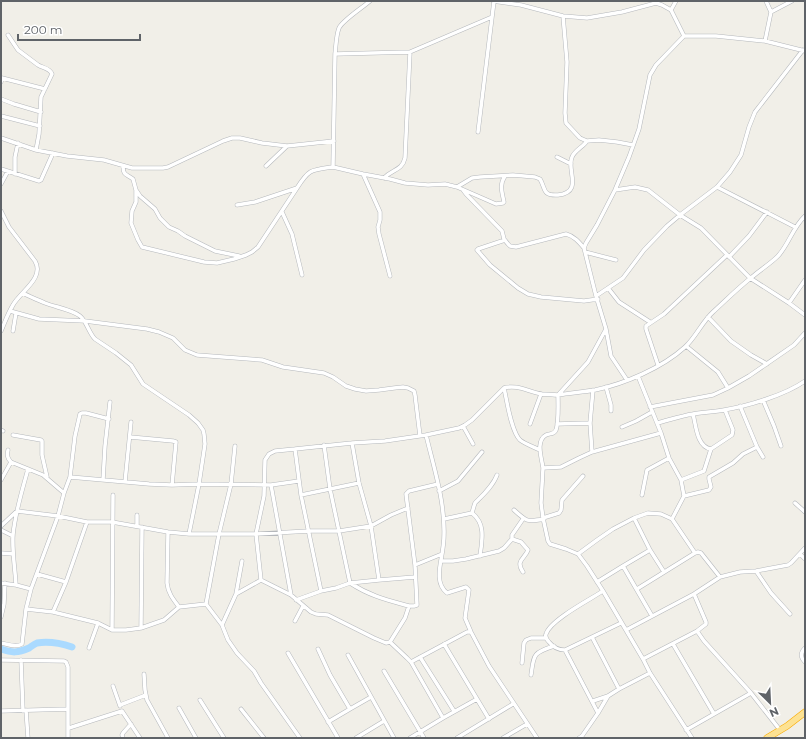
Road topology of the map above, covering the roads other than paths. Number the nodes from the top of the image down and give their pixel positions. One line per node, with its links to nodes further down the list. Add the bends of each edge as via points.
1 (370, 1): 17 (street, via 340,26)
2 (493, 1): 7 (street); 11 (street)
3 (524, 1): 7 (street)
4 (676, 1): 8 (street)
5 (766, 1): 9 (street)
6 (792, 1): 9 (street)
7 (521, 5): 10 (street)
8 (671, 10): 10 (street, via 656,3 587,18); 13 (street)
9 (771, 12): 14 (street)
10 (563, 16): 28 (street, via 566,62 565,118 571,129)
11 (492, 17): 16 (street); 25 (street)
12 (8, 35): 20 (street, via 18,50 52,72)
13 (684, 36): 14 (street); 30 (street, via 656,65 650,75)
14 (765, 41): 15 (street)
15 (804, 50): 47 (street, via 755,112 741,154)
16 (410, 52): 17 (street); 44 (street, via 404,164)
17 (335, 54): 27 (street)
18 (2, 77): 19 (street); 20 (street)
19 (1, 82)
20 (45, 89): 22 (street, via 41,97)
21 (1, 98): 22 (street)
22 (41, 112): 24 (street)
23 (1, 116): 24 (street)
24 (40, 126): 32 (street)
25 (478, 132)
26 (1, 138): 29 (street)
27 (334, 141): 31 (street); 38 (street)
28 (587, 141): 30 (street, via 599,140); 35 (street, via 573,155)
29 (18, 143): 32 (street); 41 (street)
30 (633, 145): 51 (street)
31 (287, 146): 36 (street, via 232,138 168,167); 37 (street)
32 (36, 150): 33 (street)
33 (53, 153): 36 (street, via 104,160); 41 (street, via 40,180)
34 (557, 157): 35 (street)
35 (571, 164): 43 (street, via 573,185 569,191 561,194 545,192 538,178)
36 (123, 166): 50 (street, via 125,175 133,179)
37 (266, 166)
38 (333, 167): 42 (street); 48 (street, via 308,173)
39 (1, 169): 40 (street)
40 (8, 171): 41 (street); 45 (street)
41 (15, 174)
42 (364, 174): 44 (street); 66 (street, via 380,212 379,234)
43 (505, 176): 46 (street, via 474,178); 49 (street, via 501,187 504,200 502,204 496,204)
44 (384, 178): 46 (street, via 405,183 445,184)
45 (1, 184)
46 (457, 187): 49 (street)
47 (717, 187): 55 (street); 56 (street)
48 (297, 188): 52 (street, via 255,202); 54 (street)
49 (463, 189): 59 (street, via 502,231)
50 (136, 190): 62 (street, via 169,227 214,251); 62 (street, via 131,223 142,247 217,263)
51 (615, 190): 56 (street, via 635,187 648,190); 60 (street)
52 (237, 205)
53 (1, 211): 70 (street, via 9,227 38,266 33,282)
54 (282, 212): 62 (street, via 258,247); 65 (street, via 292,234)
55 (766, 212): 58 (street); 63 (street, via 749,236)
56 (680, 215): 63 (street, via 701,228); 69 (street, via 644,250 623,278)
57 (805, 216): 58 (street)
58 (795, 227): 67 (street, via 777,256)
59 (505, 240): 60 (street, via 510,246 516,247 566,234 574,237); 71 (street, via 477,250 490,265 518,288 541,297 584,301)
60 (584, 248): 61 (street)
61 (585, 252): 64 (street); 71 (street)
62 (240, 256)
63 (728, 256): 67 (street); 78 (street, via 664,314)
64 (616, 260)
65 (302, 275)
66 (390, 276)
67 (750, 278): 72 (street); 76 (street)
68 (805, 280): 72 (street)
69 (608, 288): 71 (street); 78 (street, via 619,302)
70 (23, 293): 73 (street); 77 (street, via 80,315)
71 (597, 297): 79 (street)
72 (789, 303): 75 (street)
73 (10, 312): 74 (street); 80 (street)
74 (16, 313): 77 (street, via 39,319); 81 (street)
75 (805, 315)
76 (708, 317): 83 (street); 84 (street, via 731,341)
77 (84, 321): 114 (street, via 159,332 173,338 185,350 196,355 262,360 283,367 324,374 355,389 366,391 408,388 414,391); 143 (street, via 93,337 131,365 143,384 198,422 204,434 205,444)
78 (650, 322): 85 (street, via 646,329)
79 (606, 329): 87 (street, via 610,356); 94 (street, via 588,362)
80 (1, 331)
81 (13, 331)
82 (805, 333): 84 (street, via 794,345)
83 (686, 346): 85 (street); 91 (street, via 718,372)
84 (767, 364): 91 (street)
85 (658, 366): 86 (street)
86 (638, 376): 87 (street); 98 (street)
87 (627, 380): 89 (street)
88 (805, 381): 95 (street)
89 (606, 387): 92 (street); 100 (street)
90 (504, 388): 93 (street, via 517,387); 109 (street); 125 (street, via 517,436)
91 (728, 388): 98 (street, via 713,395)
92 (593, 390): 94 (street); 105 (street)
93 (541, 394): 94 (street); 106 (street)
94 (558, 395): 107 (street)
95 (763, 400): 97 (street); 120 (street)
96 (110, 402): 103 (street)
97 (740, 406): 99 (street); 121 (street)
98 (650, 407): 101 (street)
99 (725, 410): 102 (street); 123 (street, via 733,433)
100 (611, 411)
101 (652, 412): 108 (street); 110 (street)
102 (692, 414): 108 (street); 123 (street, via 700,439 705,447)
103 (109, 418): 136 (street, via 80,414); 138 (street)
104 (130, 422): 115 (street)
105 (590, 423): 107 (street); 127 (street)
106 (530, 424)
107 (557, 424): 125 (street, via 553,434 542,439)
108 (657, 424): 111 (street)
109 (463, 426): 113 (street); 117 (street)
110 (622, 427)
111 (661, 433): 127 (street); 129 (street)
112 (13, 435): 135 (street, via 42,441)
113 (426, 435): 114 (street); 146 (street)
114 (420, 436): 116 (street)
115 (130, 437): 141 (street); 147 (street, via 176,442)
116 (352, 443): 119 (street); 142 (street)
117 (473, 444)
118 (235, 446): 144 (street)
119 (324, 446): 122 (street); 149 (street)
120 (781, 446)
121 (757, 447): 128 (street); 155 (street, via 710,477 709,490)
122 (295, 448): 140 (street); 145 (street, via 275,451 266,457)
123 (711, 449): 139 (street, via 704,471)
124 (8, 450): 130 (street, via 7,456)
125 (540, 450): 131 (street)
126 (482, 452): 150 (street, via 458,480)
127 (592, 452): 131 (street, via 561,468)
128 (762, 457)
129 (669, 458): 139 (street); 153 (street, via 647,470)
130 (11, 462): 132 (street); 137 (street)
131 (543, 468): 164 (street)
132 (28, 469): 135 (street); 159 (street)
133 (498, 475): 161 (street, via 474,506)
134 (583, 476): 164 (street, via 562,500 559,513)
135 (47, 477): 151 (street)
136 (70, 477): 138 (street); 151 (street)
137 (1, 480)
138 (103, 480): 141 (street)
139 (681, 480): 155 (street)
140 (299, 481): 148 (street); 152 (street)
141 (125, 482): 147 (street)
142 (359, 483): 149 (street); 173 (street)
143 (199, 484): 144 (street); 147 (street); 180 (street)
144 (231, 484): 145 (street); 181 (street)
145 (264, 484): 148 (street); 182 (street)
146 (438, 484): 150 (street); 157 (street, via 407,492)
147 (172, 485)
148 (271, 485): 179 (street)
149 (330, 489): 152 (street); 177 (street)
150 (439, 491): 166 (street)
151 (64, 493): 163 (street)
152 (301, 495): 176 (street)
153 (642, 495)
154 (113, 496): 170 (street)
155 (684, 496): 168 (street)
156 (795, 503): 160 (street)
157 (408, 508): 173 (street); 197 (street)
158 (514, 510): 167 (street)
159 (17, 511): 163 (street); 171 (street); 183 (street)
160 (805, 512)
161 (472, 513): 166 (street); 193 (street, via 482,527)
162 (137, 514): 172 (street)
163 (58, 516): 169 (street); 202 (street)
164 (543, 518): 167 (street, via 531,521); 191 (street, via 550,544)
165 (634, 518): 168 (street, via 648,513 661,514); 186 (street); 191 (street, via 596,540)
166 (444, 519): 190 (street)
167 (523, 519): 184 (street)
168 (672, 519): 188 (street)
169 (87, 522): 170 (street); 207 (street)
170 (112, 522): 172 (street); 234 (street)
171 (1, 526)
172 (137, 526): 174 (street)
173 (371, 526): 177 (street); 206 (street)
174 (142, 527): 178 (street); 233 (street)
175 (1, 530): 183 (street)
176 (309, 531): 177 (street); 179 (street); 214 (street)
177 (339, 531): 210 (street)
178 (168, 532): 180 (street); 223 (street, via 168,590)
179 (280, 533): 182 (street); 218 (street)
180 (189, 534): 181 (street)
181 (220, 534): 182 (street); 220 (street)
182 (256, 534): 205 (street)
183 (13, 536): 189 (street)
184 (512, 539): 193 (street, via 502,550); 200 (street, via 521,542 528,550 520,562)
185 (805, 548): 192 (street)
186 (650, 550): 198 (street); 201 (street)
187 (1, 553): 189 (street)
188 (695, 553): 201 (street); 204 (street, via 702,553)
189 (13, 554): 211 (street)
190 (442, 554): 196 (street); 197 (street)
191 (578, 554): 208 (street)
192 (800, 554): 194 (street); 199 (street, via 788,565)
193 (480, 556): 196 (street)
194 (805, 559)
195 (242, 561): 216 (street)
196 (441, 561): 237 (street, via 439,575 445,592 466,587 469,590 465,618)
197 (415, 565): 203 (street)
198 (624, 566): 208 (street); 213 (street)
199 (756, 571): 204 (street); 226 (street)
200 (523, 572)
201 (664, 572): 213 (street)
202 (37, 574): 207 (street); 212 (street)
203 (415, 577): 206 (street); 222 (street, via 418,604)
204 (720, 577): 217 (street)
205 (261, 580): 216 (street); 218 (street)
206 (378, 580): 210 (street)
207 (66, 582): 225 (street)
208 (597, 582): 215 (street)
209 (3, 583): 211 (street); 228 (street, via 4,604)
210 (350, 583): 214 (street); 222 (street, via 378,597)
211 (16, 585): 212 (street)
212 (31, 589): 224 (street)
213 (637, 589): 227 (street)
214 (321, 591): 219 (street)
215 (603, 591): 231 (street); 239 (street, via 563,616 548,630)
216 (236, 594): 232 (street)
217 (694, 594): 227 (street); 236 (street, via 706,622)
218 (291, 595): 219 (street)
219 (296, 600): 221 (street)
220 (206, 604): 223 (street); 232 (street)
221 (303, 606): 229 (street); 240 (street, via 311,612 328,615 374,638)
222 (409, 606): 240 (street, via 405,618)
223 (179, 608): 233 (street, via 164,620)
224 (26, 609): 225 (street); 241 (street, via 21,645)
225 (54, 612): 230 (street)
226 (790, 614)
227 (652, 616): 235 (street)
228 (1, 617)
229 (295, 621)
230 (98, 623): 234 (street); 245 (street)
231 (621, 623): 235 (street); 238 (street)
232 (222, 625): 303 (street, via 228,640 254,671)
233 (141, 628): 234 (street)
234 (112, 630)
235 (626, 630): 252 (street)
236 (698, 631): 243 (street); 264 (street)
237 (471, 632): 242 (street); 271 (street)
238 (592, 637): 248 (street); 263 (street)
239 (546, 638): 244 (street); 257 (street, via 526,640)
240 (390, 642): 255 (street)
241 (1, 643)
242 (444, 644): 251 (street); 268 (street)
243 (674, 644): 252 (street); 283 (street)
244 (554, 646): 248 (street); 261 (street, via 534,656)
245 (89, 648)
246 (805, 648): 256 (street, via 801,652 802,660)
247 (318, 650): 277 (street)
248 (565, 650): 270 (street)
249 (288, 653): 287 (street)
250 (348, 655): 267 (street)
251 (420, 657): 255 (street); 280 (street)
252 (643, 659): 259 (street)
253 (1, 660): 254 (street)
254 (21, 660): 275 (street); 276 (street, via 66,662)
255 (411, 662): 284 (street)
256 (805, 662)
257 (522, 663)
258 (384, 671): 293 (street)
259 (650, 673): 263 (street); 291 (street)
260 (144, 674): 265 (street)
261 (531, 676)
262 (113, 686): 272 (street)
263 (619, 689): 266 (street)
264 (751, 693): 283 (street); 292 (street)
265 (146, 695): 272 (street); 299 (street)
266 (608, 696): 270 (street); 282 (street)
267 (371, 697): 277 (street); 286 (street)
268 (477, 699): 280 (street); 285 (street)
269 (200, 700): 301 (street)
270 (593, 701): 282 (street)
271 (513, 704): 285 (street); 289 (street)
272 (120, 705): 279 (street)
273 (179, 708): 300 (street)
274 (241, 709): 302 (street)
275 (24, 710): 276 (street); 278 (street); 295 (street)
276 (68, 710): 290 (street)
277 (350, 710): 287 (street)
278 (1, 711)
279 (122, 711): 288 (street); 290 (street)
280 (454, 711): 284 (street)
281 (805, 712): 292 (highway)
282 (598, 713): 294 (street)
283 (714, 714): 291 (street)
284 (443, 718): 293 (street)
285 (489, 719): 309 (street)
286 (384, 721): 305 (street); 306 (street)
287 (328, 722): 304 (street)
288 (132, 724): 297 (street, via 123,733); 298 (street)
289 (527, 724): 310 (street); 311 (street)
290 (69, 728): 296 (street)
291 (686, 730): 312 (street)
292 (780, 730): 313 (highway)
293 (420, 732): 307 (street); 308 (street)
294 (581, 737)
295 (28, 738)
296 (68, 738)
297 (123, 738)
298 (140, 738)
299 (168, 738)
300 (196, 738)
301 (224, 738)
302 (264, 738)
303 (300, 738)
304 (338, 738)
305 (356, 738)
306 (394, 738)
307 (410, 738)
308 (424, 738)
309 (457, 738)
310 (504, 738)
311 (537, 738)
312 (692, 738)
313 (767, 738)

